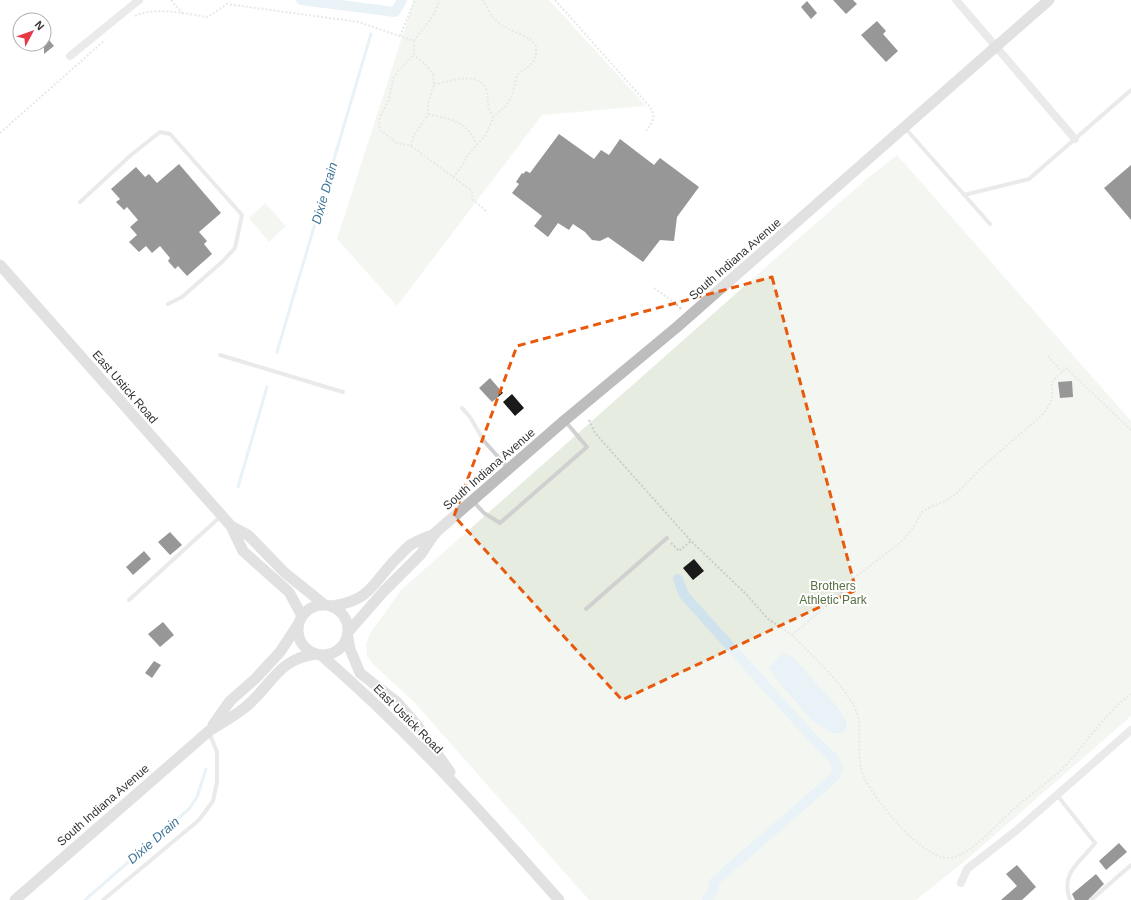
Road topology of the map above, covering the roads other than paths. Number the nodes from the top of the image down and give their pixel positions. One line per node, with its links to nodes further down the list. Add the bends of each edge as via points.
1 (139, 0): 5 (street)
2 (956, 0): 4 (street)
3 (1049, 0): 4 (main road, South Indiana Avenue)
4 (997, 46): 7 (main road, South Indiana Avenue); 8 (street)
5 (70, 56)
6 (1131, 90): 8 (lane)
7 (904, 128): 9 (lane); 17 (main road, South Indiana Avenue, via 688,318)
8 (1075, 139): 9 (lane, via 1030,179)
9 (964, 194): 11 (lane)
10 (80, 202): 13 (lane, via 131,154 160,132 170,134 242,215 235,248 182,297)
11 (990, 224)
12 (0, 265): 20 (main road, East Ustick Road)
13 (168, 304)
14 (220, 355): 15 (lane)
15 (343, 392)
16 (462, 408): 18 (lane, via 484,441)
17 (565, 420): 18 (main road, South Indiana Avenue); 19 (lane, via 587,447 500,523 484,513)
18 (509, 469): 19 (main road, South Indiana Avenue)
19 (472, 501): 22 (main road, South Indiana Avenue)
20 (221, 515): 21 (main road, East Ustick Road); 24 (lane)
21 (231, 526): 25 (main road, East Ustick Road, via 248,535 285,573); 27 (main road, East Ustick Road, via 242,551 289,592)
22 (435, 533): 25 (main road, South Indiana Avenue, via 412,544 360,598 348,604); 28 (main road, South Indiana Avenue, via 421,554 384,591)
23 (667, 538): 26 (lane)
24 (129, 600)
25 (328, 605): 27 (main road, via 312,607); 28 (main road, via 337,609 346,618)
26 (586, 609)
27 (301, 619): 29 (main road, via 298,629 301,642 310,652); 31 (main road, South Indiana Avenue, via 280,652 230,701)
28 (348, 635): 29 (main road, via 341,649 335,653); 33 (main road, East Ustick Road, via 350,649 360,672 397,702 416,724)
29 (319, 655): 31 (main road, South Indiana Avenue, via 304,656 284,666 244,709); 33 (main road, East Ustick Road, via 404,731)
30 (1131, 730): 32 (street)
31 (209, 731): 36 (main road, South Indiana Avenue); 37 (lane, via 217,752 217,782 212,802 199,820)
32 (1057, 795): 35 (street, via 967,869); 39 (lane, via 1095,843 1068,875 1067,893)
33 (473, 804): 38 (main road, East Ustick Road)
34 (1131, 865): 40 (lane)
35 (961, 884)
36 (14, 900)
37 (103, 900)
38 (558, 900)
39 (1070, 900)
40 (1091, 900)

